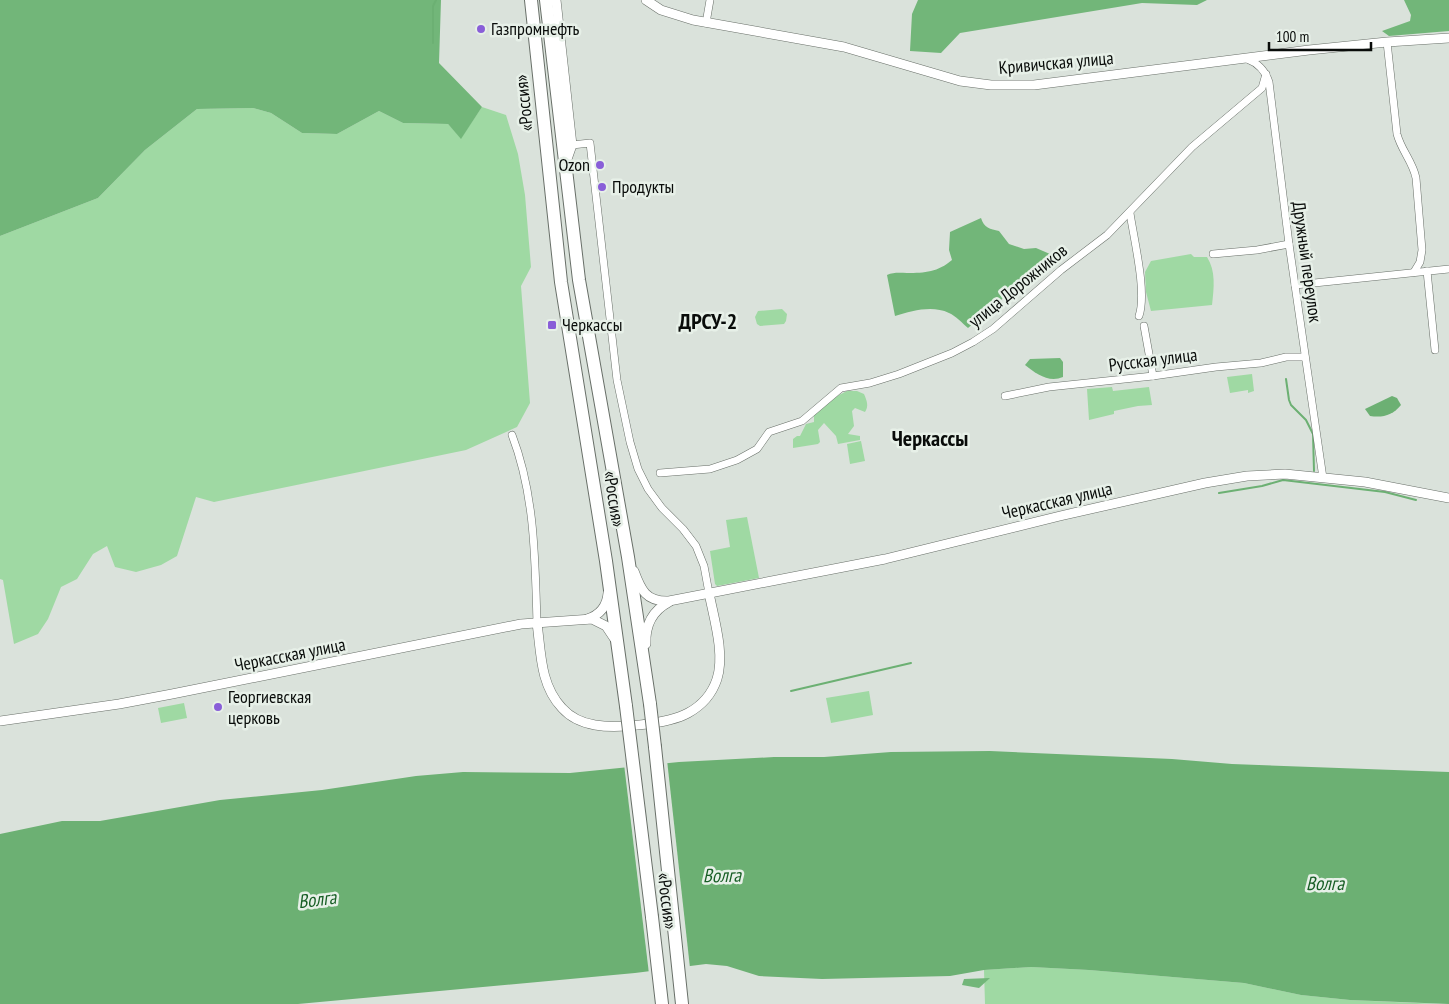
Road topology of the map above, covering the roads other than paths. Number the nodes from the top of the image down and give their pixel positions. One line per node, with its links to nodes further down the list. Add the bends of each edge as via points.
1 (531, 0): 31 (highway, «Россия», via 562,290)
2 (546, 0): 12 (highway, «Россия»)
3 (556, 0): 11 (street)
4 (646, 0): 6 (street, Кривичская улица, via 672,14)
5 (710, 0): 6 (street)
6 (706, 23): 9 (street, Кривичская улица, via 844,48 960,81 990,85 1034,85)
7 (1449, 38): 8 (street, Кривичская улица)
8 (1387, 42): 9 (street, Кривичская улица); 18 (street, via 1397,134 1415,169 1422,255)
9 (1247, 59): 10 (street)
10 (1266, 74): 13 (street, улица Дорожников, via 1262,88 1192,147); 14 (street, Дружный переулок)
11 (572, 145): 12 (street); 32 (street, via 590,143 617,380 638,469 657,502 696,546)
12 (566, 162): 30 (highway, «Россия», via 579,280)
13 (1130, 213): 20 (street, via 1141,289); 27 (street, улица Дорожников, via 993,329 973,342 899,374 841,388 802,421 769,432 757,448 737,460 710,469)
14 (1289, 244): 15 (street); 19 (street, Дружный переулок)
15 (1213, 254)
16 (1449, 269): 17 (street)
17 (1427, 271): 18 (street); 22 (street)
18 (1414, 272): 19 (street)
19 (1295, 285): 23 (street, Дружный переулок)
20 (1139, 316)
21 (1144, 326): 24 (street)
22 (1436, 350)
23 (1305, 357): 24 (street, Русская улица); 28 (street, Дружный переулок)
24 (1153, 376): 25 (street, Русская улица, via 1049,387)
25 (1005, 396)
26 (512, 436): 35 (street, via 531,508)
27 (660, 473)
28 (1323, 478): 29 (street, Черкасская улица, via 1365,482); 32 (street, Черкасская улица, via 1285,474 1205,483 885,559)
29 (1449, 498)
30 (628, 557): 33 (street, Черкасская улица, via 642,592 656,600); 36 (highway, «Россия»)
31 (606, 561): 34 (street, via 606,604 598,614); 37 (highway, «Россия»)
32 (709, 593): 33 (street, Черкасская улица); 35 (street, via 720,658 715,683 693,710 654,723 596,725 568,714 546,683)
33 (674, 600): 36 (street, Черкасская улица, via 658,609 648,625)
34 (586, 619): 35 (street, Черкасская улица); 37 (street, Черкасская улица, via 600,622 611,632)
35 (537, 622): 38 (street, Черкасская улица, via 158,697)
36 (648, 686): 40 (highway, «Россия», bridge)
37 (623, 688): 39 (highway, «Россия», bridge)
38 (0, 721)
39 (662, 1004)
40 (682, 1004)

